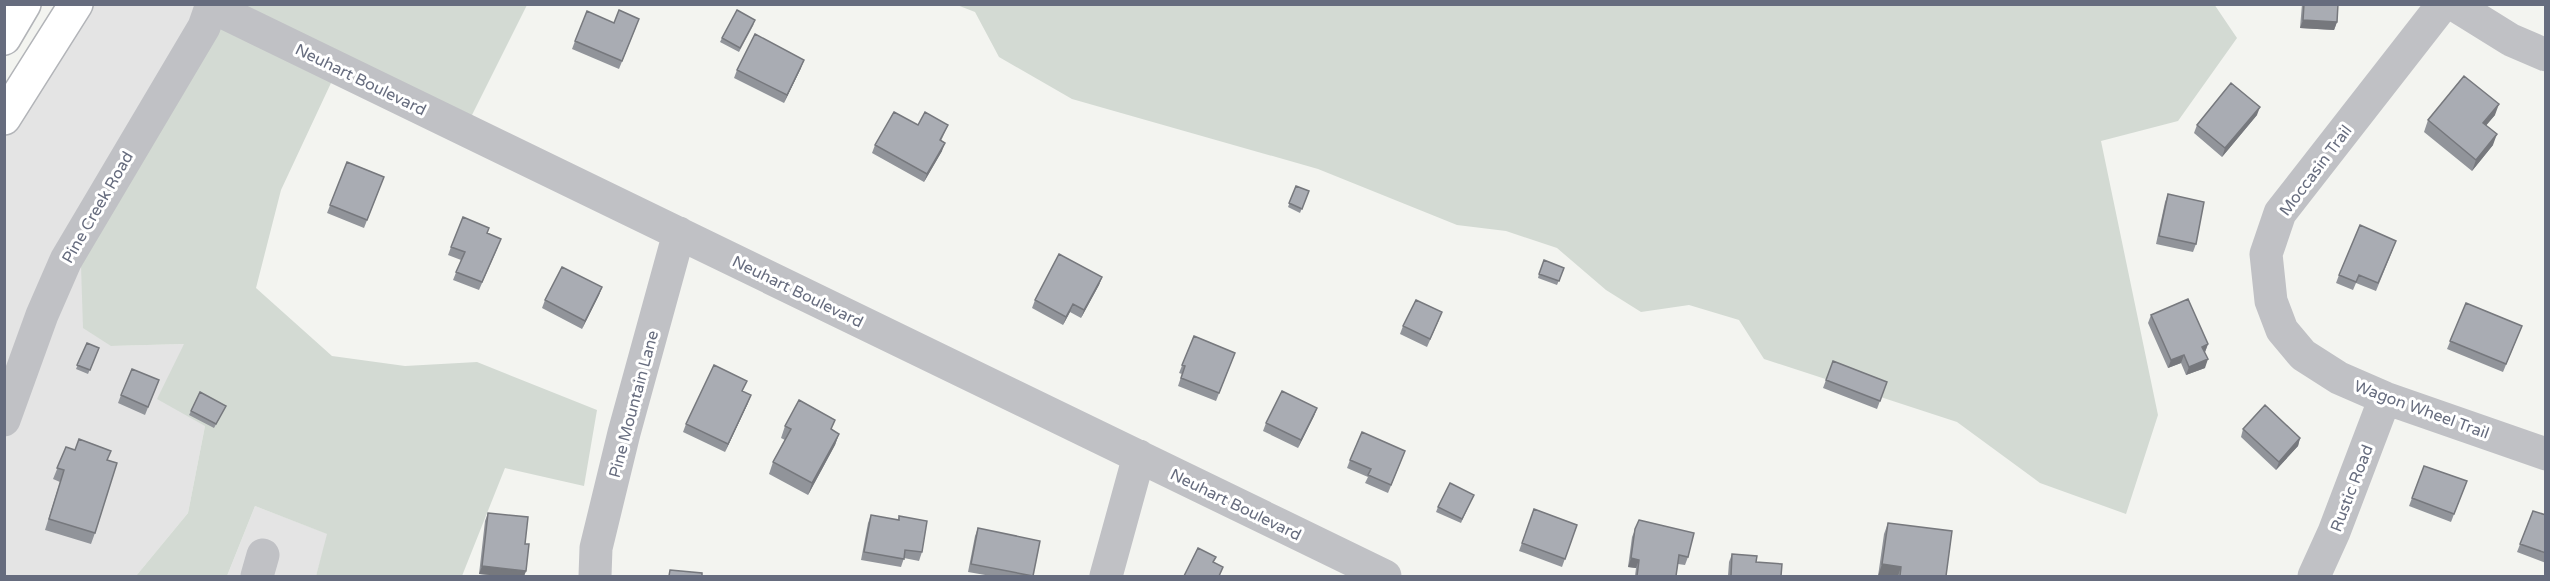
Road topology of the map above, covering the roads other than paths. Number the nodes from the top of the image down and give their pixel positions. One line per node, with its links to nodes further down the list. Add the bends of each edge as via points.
1 (24, 4): 6 (highway)
2 (76, 4): 8 (highway)
3 (2443, 4): 10 (street, Moccasin Trail, via 2280,213 2271,235 2266,254 2271,302 2282,330)
4 (2453, 4): 7 (street, via 2511,40)
5 (212, 6): 9 (street, Neuhart Boulevard); 12 (street, Pine Creek Road, via 204,27 66,260)
6 (4, 38)
7 (2546, 55)
8 (4, 118)
9 (679, 233): 14 (street, Neuhart Boulevard); 15 (street, Pine Mountain Lane, via 596,548)
10 (2303, 355): 11 (street, Wagon Wheel Trail, via 2338,378)
11 (2385, 398): 13 (street, Wagon Wheel Trail); 18 (street, Rustic Road)
12 (4, 420)
13 (2546, 454)
14 (1139, 456): 16 (street); 17 (street, Neuhart Boulevard)
15 (595, 576)
16 (1106, 576)
17 (1385, 576)
18 (2314, 576)

